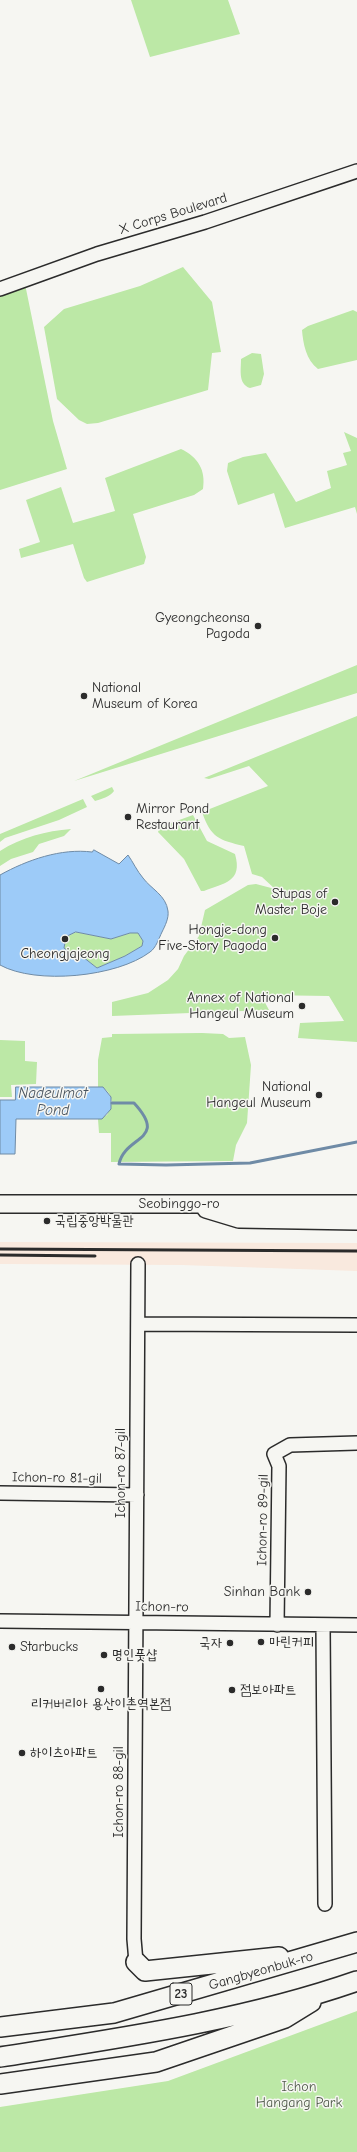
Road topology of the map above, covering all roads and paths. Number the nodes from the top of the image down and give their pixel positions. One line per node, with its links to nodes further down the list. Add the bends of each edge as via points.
1 (357, 171): 2 (street, X Corps Boulevard, via 205,222 97,254)
2 (0, 289)
3 (0, 1204): 4 (main road, Seobinggo-ro)
4 (187, 1204): 5 (main road, Seobinggo-ro); 6 (main road, via 239,1219)
5 (357, 1204)
6 (351, 1221)
7 (138, 1264): 8 (street, Ichon-ro 87-gil)
8 (138, 1324): 9 (street); 12 (street, Ichon-ro 87-gil)
9 (357, 1325)
10 (357, 1442): 15 (street, Ichon-ro 89-gil, via 290,1445 274,1454 279,1466)
11 (0, 1493): 12 (street, Ichon-ro 81-gil)
12 (137, 1495): 14 (street, Ichon-ro 87-gil)
13 (0, 1620): 14 (street, Ichon-ro)
14 (136, 1623): 15 (street, Ichon-ro); 21 (street, Ichon-ro 88-gil)
15 (277, 1625): 16 (street, Ichon-ro)
16 (323, 1625): 17 (street, Ichon-ro); 18 (street)
17 (357, 1625)
18 (325, 1904)
19 (357, 1942): 20 (highway, Gangbyeonbuk-ro / 23)
20 (330, 1951): 21 (highway, via 145,1971); 24 (highway, Gangbyeonbuk-ro / 23, via 114,2013)
21 (136, 1962)
22 (357, 1981): 23 (highway, 23)
23 (330, 1990): 25 (highway, 23, via 242,2014 148,2033); 26 (highway, via 285,2018 156,2062)
24 (0, 2027)
25 (0, 2057)
26 (0, 2084)

